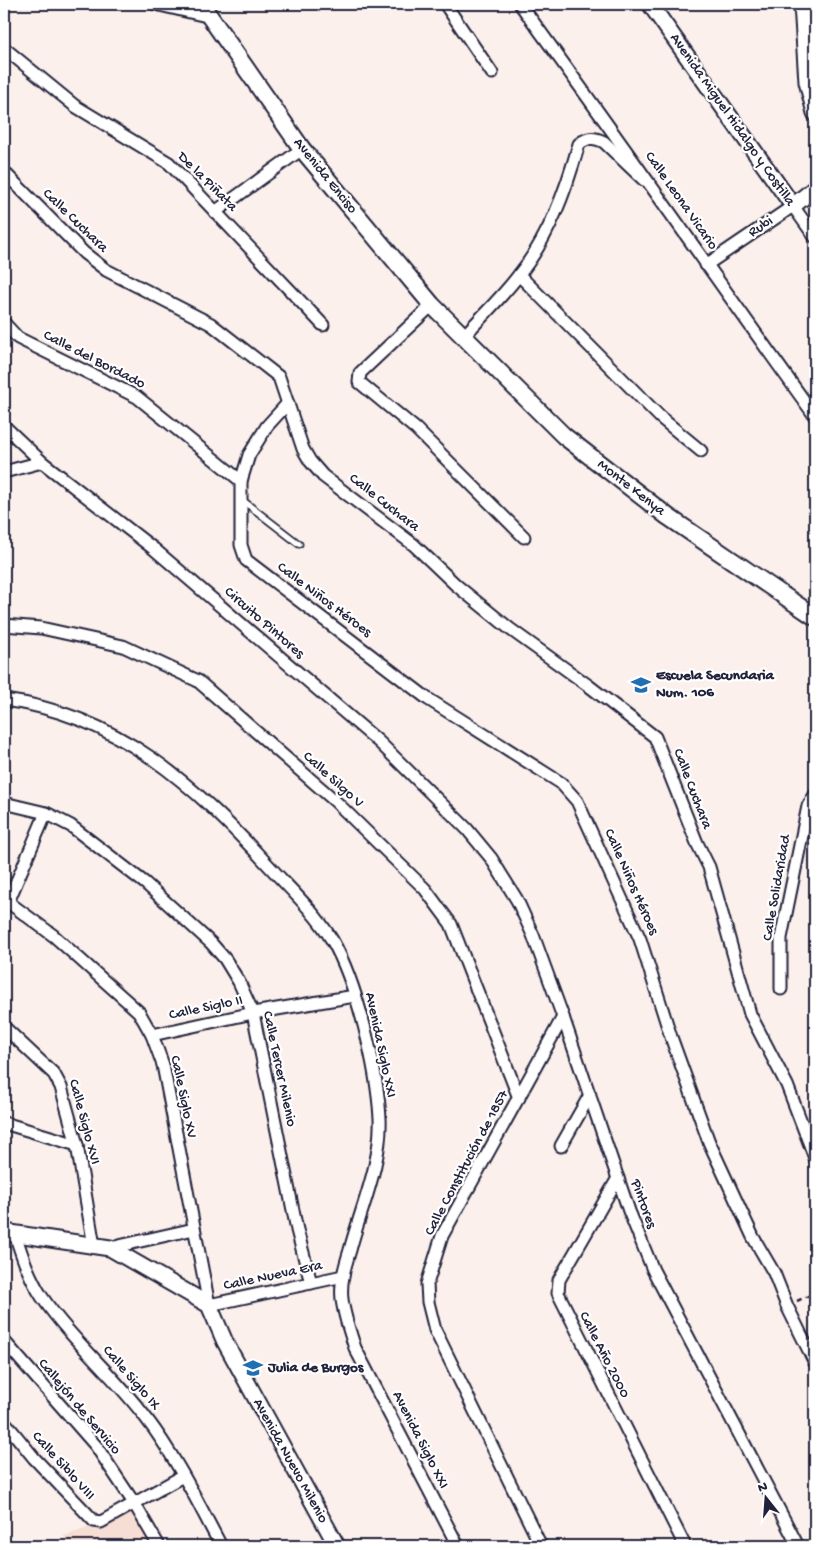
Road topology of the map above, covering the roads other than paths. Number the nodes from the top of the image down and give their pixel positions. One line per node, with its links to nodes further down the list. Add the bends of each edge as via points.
1 (155, 4): 6 (street)
2 (445, 4): 8 (street)
3 (650, 4): 14 (street, Avenida Miguel Hidalgo y Costilla)
4 (802, 4): 9 (street, via 807,82)
5 (522, 5): 12 (street, Calle Leona Vicario)
6 (206, 10): 10 (main road, Avenida Enciso)
7 (4, 48): 15 (street, De la Piñata, via 75,106 169,162)
8 (492, 73)
9 (815, 113)
10 (302, 149): 15 (street); 19 (main road, Avenida Enciso)
11 (4, 172): 23 (street, Calle Cuchara, via 84,253 106,270 211,324 266,366 279,377)
12 (651, 183): 17 (street, Calle Leona Vicario); 18 (street, via 640,179 604,142 586,138 579,144 561,201)
13 (815, 188): 14 (street, Rubi)
14 (793, 206): 16 (street, Avenida Miguel Hidalgo y Costilla); 17 (street, Rubi)
15 (215, 212): 21 (street, De la Piñata)
16 (815, 237)
17 (706, 265): 24 (street, Calle Leona Vicario)
18 (519, 275): 22 (street); 26 (street, via 661,418)
19 (432, 305): 22 (main road, Avenida Enciso); 31 (street, via 360,373 359,382 416,429)
20 (4, 323): 29 (street, Calle del Bordado, via 18,338 137,397)
21 (323, 325)
22 (464, 336): 33 (main road, Monte Kenya, via 564,436 667,516)
23 (288, 403): 29 (street, via 267,426); 52 (street, Calle Cuchara, via 303,449 324,476 414,545 510,630 655,737 716,887 750,1014 786,1085)
24 (815, 416)
25 (4, 426): 27 (street, Circuito Pintores)
26 (701, 452)
27 (42, 462): 28 (street); 39 (street, Circuito Pintores, via 154,550 379,742 467,829)
28 (4, 472)
29 (241, 481): 30 (street)
30 (241, 499): 32 (lane); 62 (street, Calle Niños Héroes, via 242,552 246,560 428,699 561,783 577,801 640,939 709,1142)
31 (524, 537)
32 (299, 544)
33 (815, 617)
34 (4, 625): 48 (street, Calle Silgo V, via 41,628 123,646 198,681 334,800 426,889 451,924)
35 (4, 700): 42 (street, Avenida Siglo XXI, via 69,714 117,735 150,755 190,788 313,914 332,940)
36 (815, 795): 41 (street, Calle Solidaridad, via 808,806 780,938)
37 (4, 803): 38 (street, Calle Tercer Milenio)
38 (46, 813): 40 (street); 43 (street, Calle Tercer Milenio, via 71,826 145,883 210,943 239,982)
39 (490, 858): 44 (street, Pintores, via 517,900)
40 (6, 902): 46 (street, Calle Siglo XV, via 54,936 139,1012)
41 (781, 989)
42 (355, 996): 43 (street, Calle Siglo II); 58 (street, Avenida Siglo XXI, via 371,1061 380,1119 376,1154)
43 (253, 1013): 46 (street, Calle Siglo II); 59 (street, Calle Tercer Milenio, via 297,1230)
44 (563, 1017): 47 (street, Pintores); 48 (street, Calle Constitución de 1857)
45 (4, 1027): 50 (street, Calle Siglo XVI, via 58,1080)
46 (152, 1035): 54 (street, Calle Siglo XV, via 163,1065)
47 (590, 1094): 51 (street); 53 (street, Pintores)
48 (519, 1098): 70 (street, Calle Constitución de 1857, via 442,1236 427,1284 435,1330)
49 (4, 1123): 50 (street)
50 (77, 1145): 56 (street, Calle Siglo XVI)
51 (561, 1146)
52 (815, 1158)
53 (618, 1178): 71 (street, Calle Año 2000, via 559,1280 558,1293); 72 (street, Pintores, via 653,1270)
54 (194, 1229): 57 (street); 60 (street, Calle Siglo XV)
55 (9, 1233): 56 (street); 64 (street, Calle Siglo IX, via 42,1296 147,1419)
56 (94, 1246): 57 (street)
57 (110, 1248): 60 (street)
58 (343, 1276): 59 (street, Calle Nueva Era); 69 (street, Avenida Siglo XXI, via 342,1298 355,1348)
59 (311, 1283): 60 (street, Calle Nueva Era)
60 (209, 1305): 68 (street, Avenida Nuevo Milenio, via 225,1342)
61 (4, 1341): 65 (street, Callejón de Servicio, via 96,1446)
62 (815, 1363)
63 (4, 1422): 65 (street, Calle Siblo VIII, via 94,1521 101,1522)
64 (183, 1476): 65 (street, Calle Siblo VIII); 67 (street, Calle Siglo IX)
65 (134, 1503): 66 (street, Callejón de Servicio)
66 (159, 1546)
67 (221, 1546)
68 (337, 1546)
69 (458, 1546)
70 (541, 1546)
71 (685, 1546)
72 (798, 1546)

